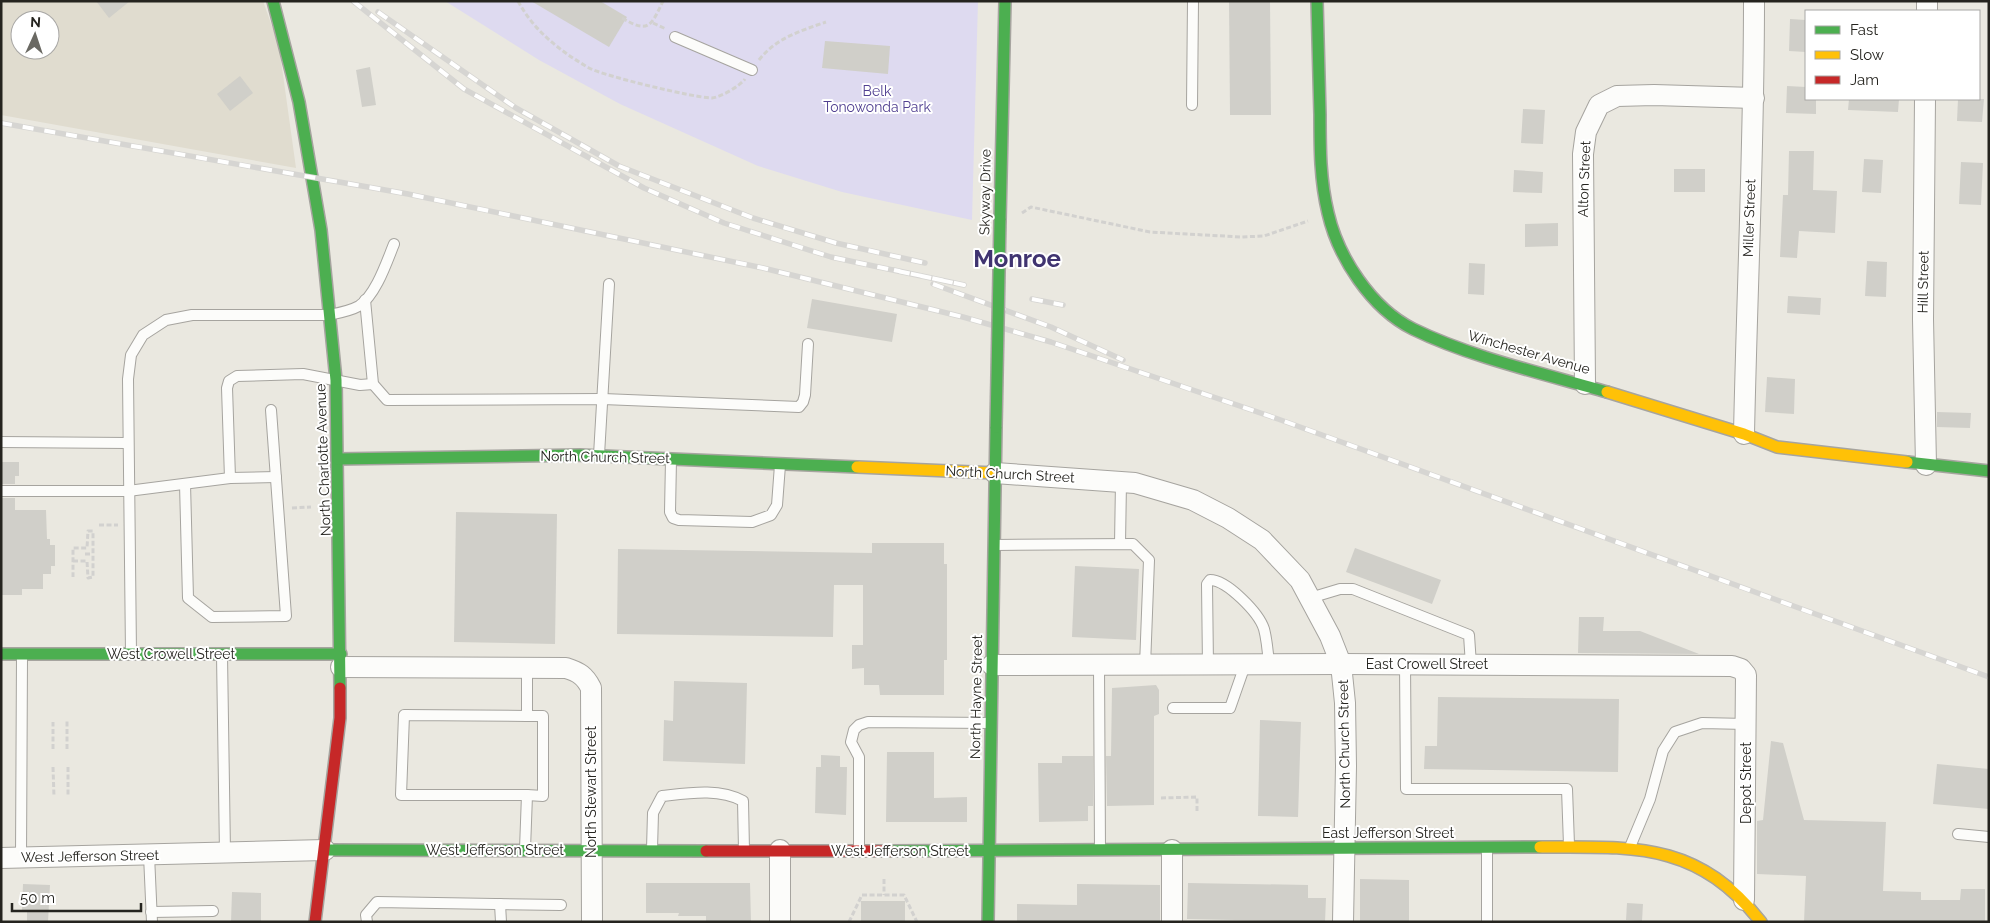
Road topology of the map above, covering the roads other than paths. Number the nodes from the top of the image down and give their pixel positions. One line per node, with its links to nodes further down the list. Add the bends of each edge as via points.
1 (273, 1): 14 (main road, North Charlotte Avenue, via 299,102 321,230)
2 (1005, 1): 30 (main road, Skyway Drive, bridge)
3 (1193, 1): 10 (lane)
4 (1317, 1): 18 (main road, Winchester Avenue, via 1323,185 1328,214 1340,246 1363,286 1386,311 1412,328 1448,344)
5 (1754, 1): 8 (street, Miller Street)
6 (675, 37): 7 (lane)
7 (752, 70)
8 (1754, 98): 18 (street, Alton Street, via 1617,96 1599,105 1586,132 1582,154); 21 (street, Miller Street)
9 (1925, 100): 28 (street, Hill Street, via 1923,318)
10 (1192, 105)
11 (394, 244): 13 (lane, via 379,280)
12 (609, 284): 19 (lane)
13 (365, 300): 14 (lane, via 350,310); 17 (lane)
14 (329, 315): 16 (main road, North Charlotte Avenue); 23 (lane, via 192,315 166,320 150,330 143,335 131,355)
15 (808, 344): 19 (lane, via 805,395 799,407)
16 (336, 380): 17 (lane); 25 (main road, North Charlotte Avenue); 32 (lane, via 303,374 237,376 229,381)
17 (373, 384): 19 (lane, via 387,400)
18 (1585, 384): 21 (main road, Winchester Avenue)
19 (603, 399): 24 (lane)
20 (271, 410): 31 (lane)
21 (1744, 434): 28 (main road, Winchester Avenue, via 1777,447)
22 (1, 442): 23 (lane)
23 (128, 443): 35 (lane)
24 (599, 456): 25 (main road, North Church Street); 26 (main road, North Church Street)
25 (338, 459): 44 (main road, North Charlotte Avenue)
26 (671, 459): 27 (main road, North Church Street); 27 (lane, via 670,512 679,520 752,522 771,515 777,505)
27 (780, 464): 30 (main road, North Church Street)
28 (1926, 465): 29 (main road, Winchester Avenue)
29 (1989, 471)
30 (995, 473): 33 (street, North Church Street); 38 (main road, North Hayne Street)
31 (276, 477): 32 (lane); 34 (lane, via 286,616 212,617 188,598)
32 (230, 478): 34 (lane)
33 (1121, 482): 37 (lane); 39 (street, North Church Street, via 1178,494 1228,518 1262,540 1300,580)
34 (185, 484): 35 (lane)
35 (128, 491): 36 (lane); 40 (lane)
36 (1, 492)
37 (1120, 544): 38 (lane); 52 (lane, via 1133,544 1149,560)
38 (994, 545): 50 (main road, North Hayne Street)
39 (1310, 598): 45 (street, North Church Street); 49 (lane, via 1340,588 1353,590 1469,635)
40 (130, 653): 42 (main road, West Crowell Street); 43 (main road, West Crowell Street)
41 (1, 654): 42 (main road, West Crowell Street)
42 (22, 654): 80 (lane)
43 (222, 654): 44 (main road, West Crowell Street); 78 (lane)
44 (341, 660): 54 (street, West Crowell Street); 68 (main road, North Charlotte Avenue, via 340,718)
45 (1341, 664): 46 (street, East Crowell Street); 48 (street, East Crowell Street); 66 (street, North Church Street, via 1345,703)
46 (1405, 664): 49 (street, East Crowell Street); 65 (lane, via 1406,789 1567,789)
47 (1245, 665): 48 (street, East Crowell Street); 53 (street, East Crowell Street); 57 (lane, via 1230,708)
48 (1270, 665): 53 (lane, via 1264,629 1258,618 1222,582 1210,580 1207,584)
49 (1471, 665): 55 (street, East Crowell Street, via 1732,666)
50 (992, 666): 51 (street, East Crowell Street); 59 (main road, North Hayne Street)
51 (1099, 666): 52 (street, East Crowell Street); 74 (lane)
52 (1145, 666): 53 (street, East Crowell Street)
53 (1208, 666)
54 (527, 668): 56 (street, West Crowell Street); 58 (lane)
55 (1741, 669): 60 (street, Depot Street, via 1746,675)
56 (575, 670): 70 (street, North Stewart Street, via 586,678 591,688)
57 (1173, 708)
58 (527, 716): 61 (lane, via 543,716 543,796); 61 (lane, via 404,715 401,795)
59 (991, 723): 76 (lane, via 868,722 859,725 851,742 859,757); 77 (main road, North Hayne Street)
60 (1746, 724): 67 (lane, via 1702,723 1676,732 1663,752 1650,800); 81 (street, Depot Street)
61 (527, 795): 69 (lane)
62 (1958, 834): 63 (lane)
63 (1989, 837)
64 (1487, 847): 65 (main road, East Jefferson Street); 66 (main road, East Jefferson Street); 94 (lane)
65 (1569, 847): 67 (main road, East Jefferson Street)
66 (1344, 848): 75 (main road, East Jefferson Street); 93 (street, North Church Street)
67 (1630, 848): 81 (main road, East Jefferson Street, via 1689,860 1717,876)
68 (325, 850): 69 (main road, West Jefferson Street); 78 (street, West Jefferson Street); 86 (main road, North Charlotte Avenue)
69 (525, 850): 70 (main road, West Jefferson Street)
70 (591, 850): 71 (main road, West Jefferson Street); 89 (street, North Stewart Street)
71 (652, 850): 72 (main road, West Jefferson Street); 72 (lane, via 654,813 662,796 692,793 730,794 744,801)
72 (744, 850): 73 (main road, West Jefferson Street)
73 (780, 850): 76 (main road, West Jefferson Street); 90 (street)
74 (1100, 850): 75 (main road, East Jefferson Street); 77 (main road, East Jefferson Street)
75 (1172, 850): 92 (street)
76 (859, 851): 77 (main road, West Jefferson Street)
77 (989, 851): 91 (main road, North Hayne Street)
78 (224, 853): 79 (street, West Jefferson Street)
79 (149, 854): 80 (street, West Jefferson Street); 85 (lane)
80 (11, 858)
81 (1744, 900): 95 (main road, East Jefferson Street)
82 (500, 904): 83 (lane); 87 (lane, via 377,902 366,915); 88 (lane)
83 (561, 905)
84 (213, 911): 85 (lane)
85 (151, 917)
86 (315, 922)
87 (366, 922)
88 (501, 922)
89 (592, 922)
90 (780, 922)
91 (988, 922)
92 (1172, 922)
93 (1343, 922)
94 (1486, 922)
95 (1761, 922)

